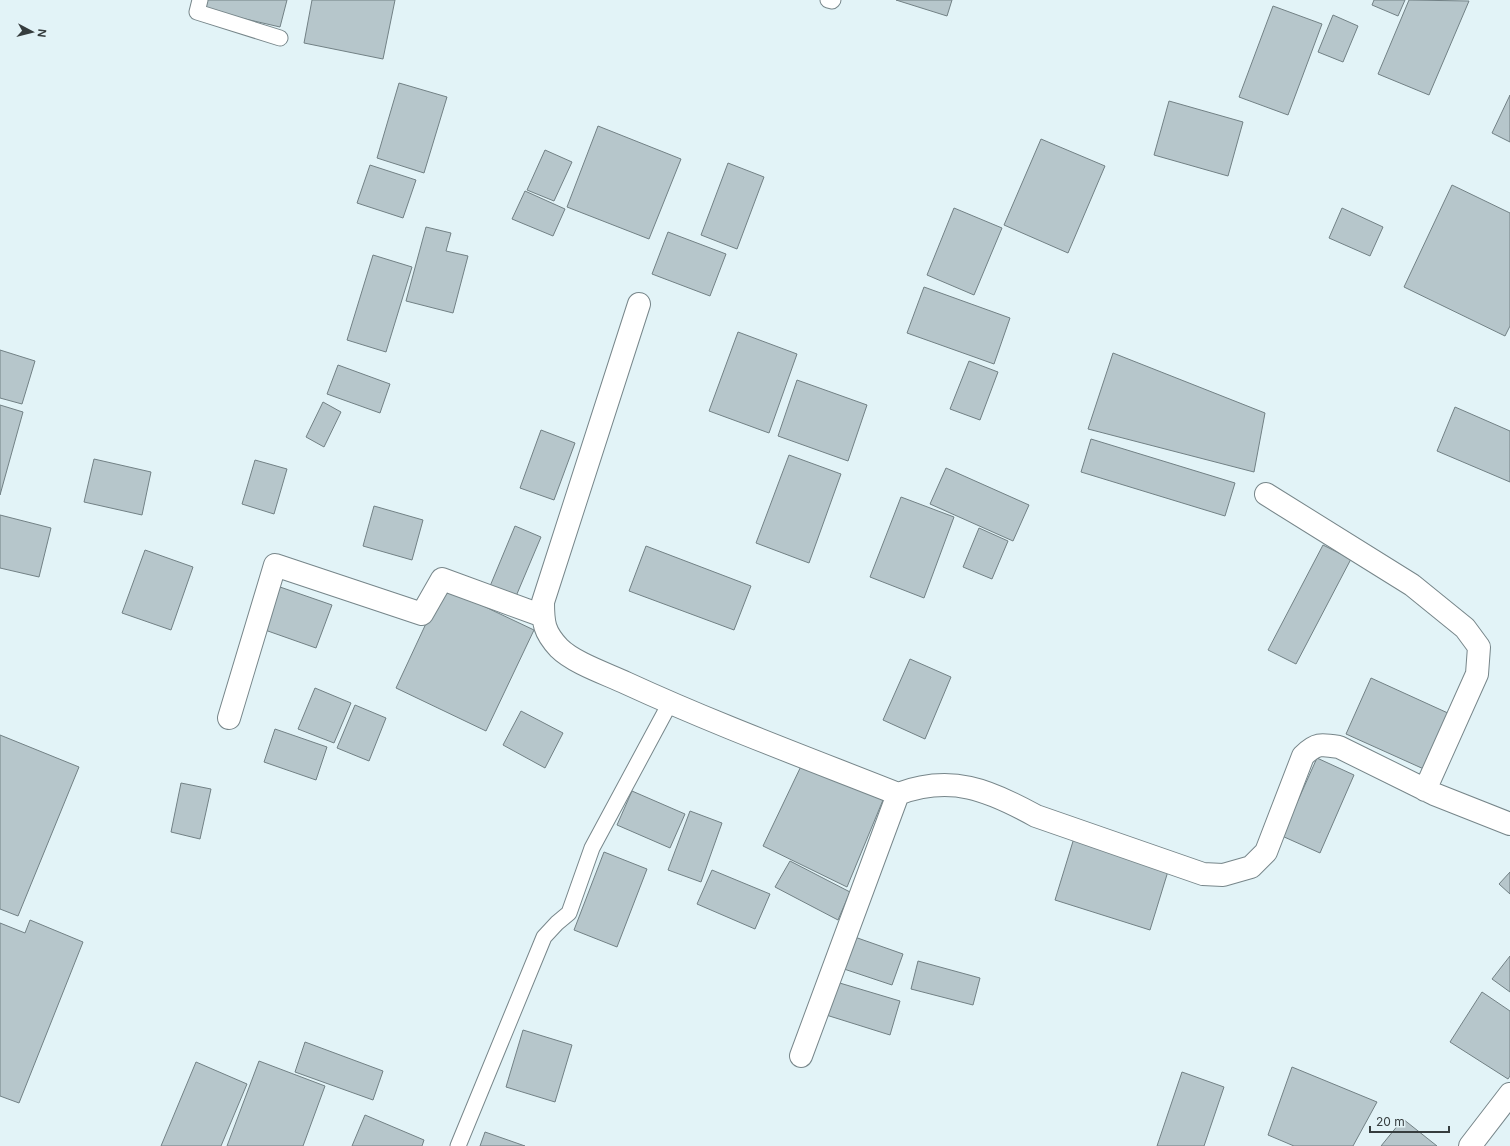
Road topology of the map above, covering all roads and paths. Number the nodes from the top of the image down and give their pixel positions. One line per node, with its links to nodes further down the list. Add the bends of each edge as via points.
1 (200, 0): 4 (lane, via 197,12)
2 (828, 0): 3 (lane)
3 (833, 0)
4 (280, 38)
5 (639, 304): 7 (street, via 544,602)
6 (1266, 494): 10 (street, via 1412,585 1465,628 1479,647 1477,674)
7 (543, 616): 8 (street, via 547,634 560,649); 9 (street, via 442,579 422,614 275,565)
8 (670, 703): 11 (street); 15 (lane, via 592,848 569,913 544,937)
9 (229, 718)
10 (1425, 790): 11 (street, via 1338,747 1312,747 1303,756 1266,852 1250,867 1223,875 1203,874 1153,857 1036,816 1012,803 973,788 941,784 918,787); 12 (street)
11 (898, 794): 13 (street)
12 (1510, 824)
13 (801, 1056)
14 (1510, 1094): 16 (street)
15 (458, 1146)
16 (1470, 1146)

